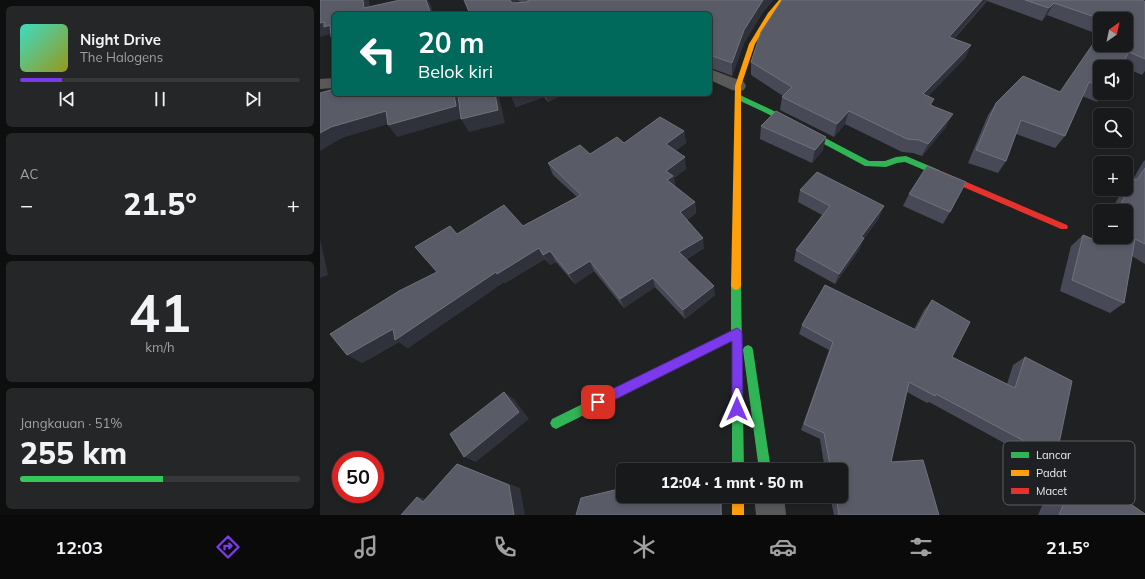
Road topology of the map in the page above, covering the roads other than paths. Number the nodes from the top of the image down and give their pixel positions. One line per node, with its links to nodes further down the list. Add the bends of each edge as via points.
1 (782, 0): 5 (street, via 752,44)
2 (712, 75): 5 (street)
3 (332, 83): 4 (street)
4 (320, 84)
5 (738, 92): 6 (street, via 768,111 868,164 886,164 906,159); 7 (street)
6 (1064, 227)
7 (736, 265): 8 (street); 11 (street)
8 (737, 333): 9 (street); 10 (street)
9 (556, 423)
10 (738, 463)
11 (764, 463)
12 (738, 503): 14 (street)
13 (770, 503): 15 (street)
14 (738, 515)
15 (771, 515)

